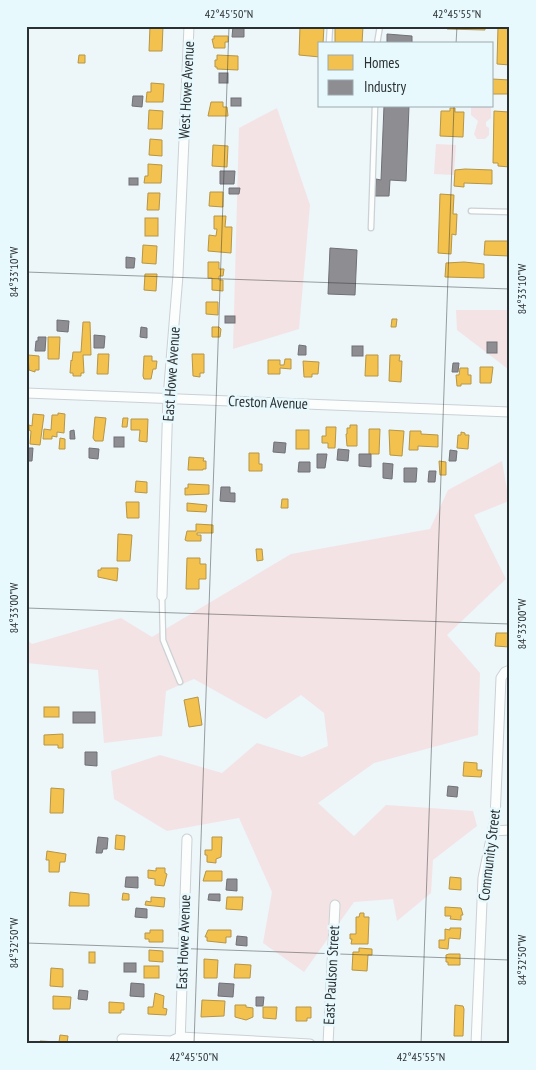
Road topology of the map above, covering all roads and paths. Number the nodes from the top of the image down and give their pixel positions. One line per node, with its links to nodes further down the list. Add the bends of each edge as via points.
1 (188, 26): 7 (street, West Howe Avenue)
2 (330, 26): 4 (lane)
3 (380, 26): 5 (lane)
4 (329, 42)
5 (377, 42)
6 (375, 108): 10 (lane)
7 (183, 153): 12 (street, East Howe Avenue)
8 (471, 211): 9 (lane)
9 (510, 212)
10 (371, 228)
11 (26, 392): 12 (street, Creston Avenue)
12 (168, 398): 13 (street, Creston Avenue); 14 (street, East Howe Avenue)
13 (510, 412)
14 (162, 596): 16 (lane, via 163,640)
15 (510, 670): 18 (street, Community Street, via 501,678)
16 (180, 682)
17 (510, 830): 18 (street)
18 (493, 831): 25 (street, Community Street, via 483,878)
19 (187, 839): 22 (street, East Howe Avenue)
20 (335, 905): 24 (street, East Paulson Street)
21 (122, 1039): 22 (street)
22 (180, 1041): 23 (street)
23 (310, 1044)
24 (328, 1044)
25 (476, 1044)

